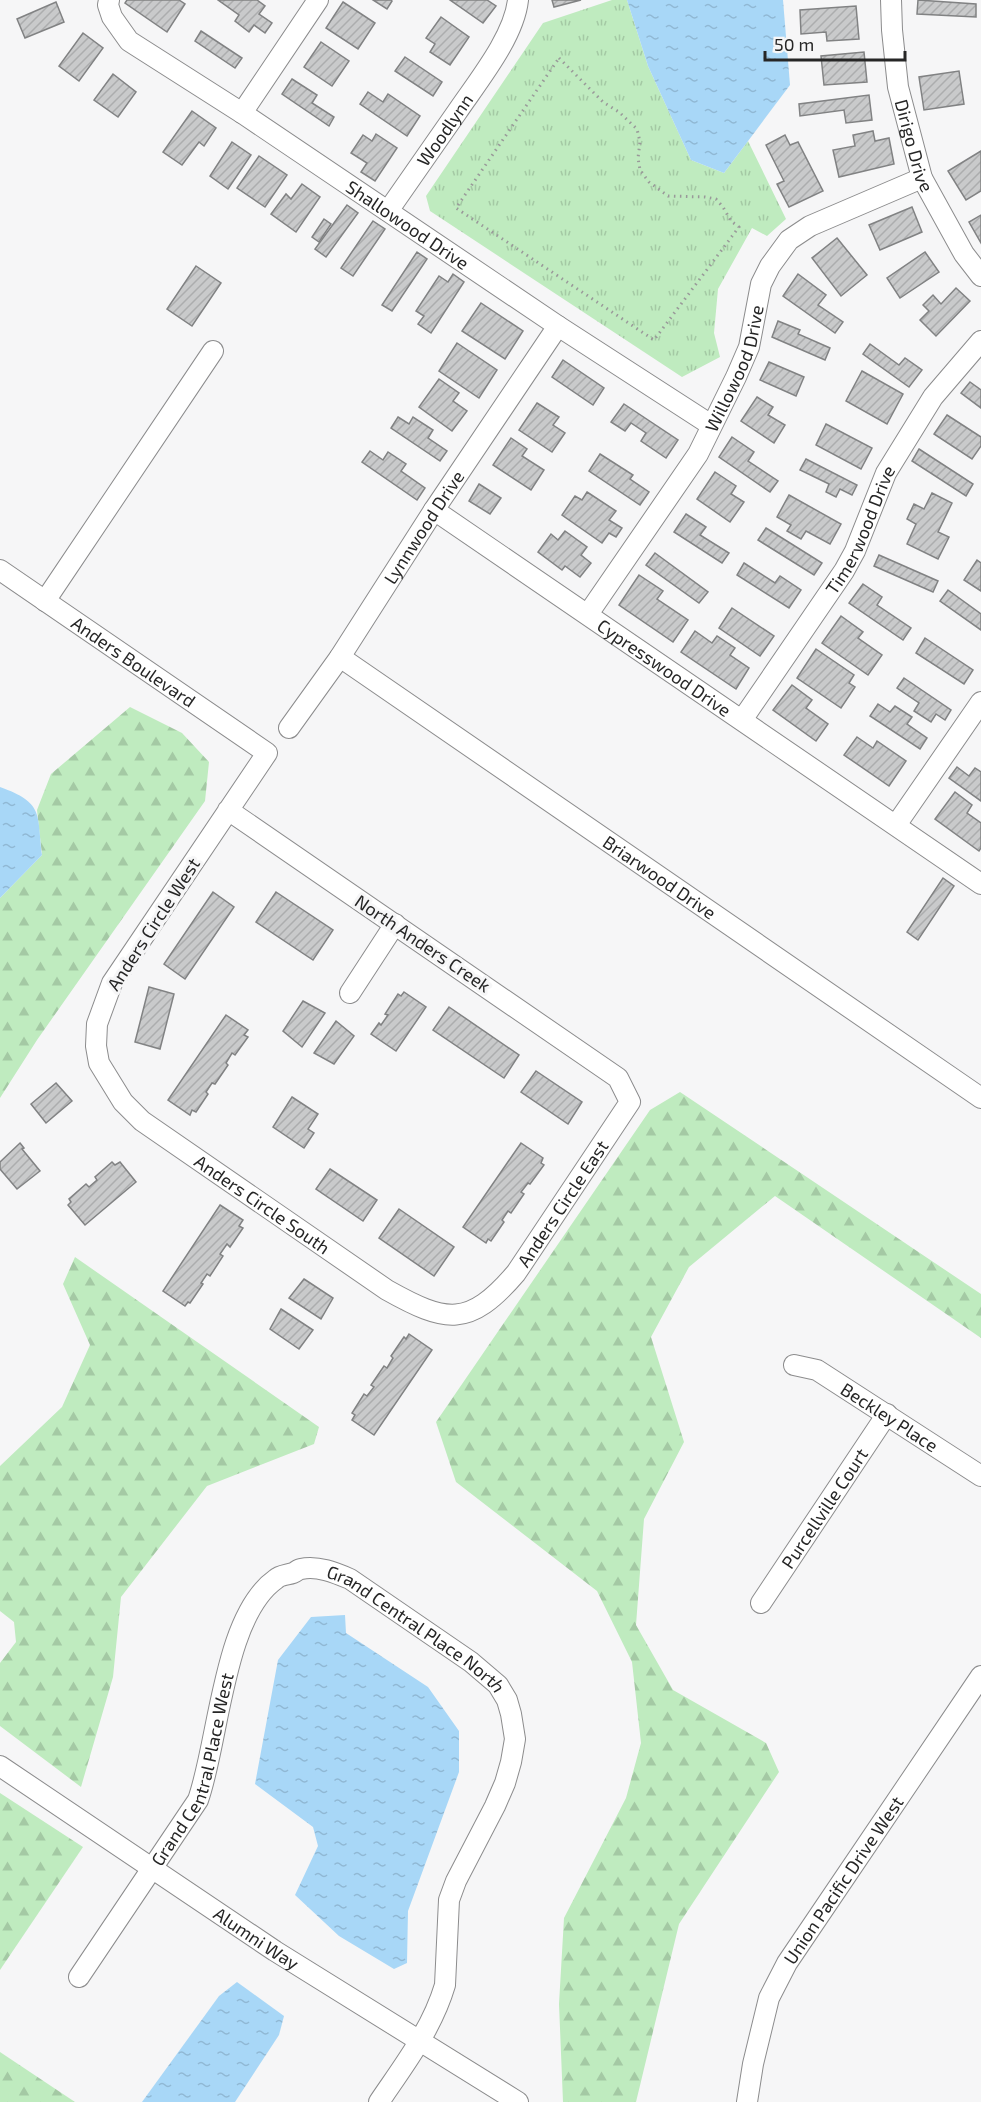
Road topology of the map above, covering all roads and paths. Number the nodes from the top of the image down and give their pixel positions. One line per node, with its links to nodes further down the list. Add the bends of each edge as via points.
1 (318, 0): 5 (street)
2 (518, 0): 7 (street, Woodlynn, via 507,36)
3 (891, 0): 6 (street, Dirigo Drive, via 898,87)
4 (110, 8): 5 (street, Shallowood Drive, via 129,41)
5 (242, 113): 7 (street, Shallowood Drive)
6 (922, 178): 9 (street, Dirigo Drive, via 964,254); 13 (street, Willowood Drive, via 810,226 789,240 761,284 748,347)
7 (388, 211): 10 (street, Shallowood Drive)
8 (739, 226): 8 (path, via 716,199 668,196 649,182 640,170 637,129 559,58 456,208 654,340)
9 (981, 276)
10 (558, 326): 13 (street, Shallowood Drive); 14 (street, Lynnwood Drive)
11 (981, 340): 20 (street, Timerwood Drive, via 927,407 886,473 844,571)
12 (213, 351): 16 (street)
13 (711, 425): 17 (street, Willowood Drive, via 698,454)
14 (434, 510): 17 (street, Cypresswood Drive); 18 (street, Lynnwood Drive)
15 (0, 570): 16 (street, Anders Boulevard)
16 (45, 601): 22 (street, Anders Boulevard)
17 (588, 614): 20 (street, Cypresswood Drive)
18 (340, 657): 21 (street, Lynnwood Drive); 30 (street, Briarwood Drive)
19 (981, 702): 24 (street)
20 (742, 720): 24 (street, Cypresswood Drive)
21 (289, 728)
22 (267, 753): 23 (street, Anders Circle West)
23 (228, 810): 26 (street, North Anders Creek); 28 (street, Anders Circle West, via 112,982 97,1024)
24 (896, 825): 25 (street, Cypresswood Drive)
25 (981, 884)
26 (395, 924): 27 (street); 29 (street, North Anders Creek)
27 (350, 993)
28 (96, 1046): 31 (street, Anders Circle South, via 99,1063 123,1102 141,1122 387,1290 436,1314)
29 (618, 1078): 31 (street, Anders Circle East, via 630,1102 516,1273 498,1294)
30 (981, 1098)
31 (467, 1312)
32 (794, 1365): 33 (street, Beckley Place, via 818,1370)
33 (887, 1414): 34 (street, Beckley Place); 36 (street, Purcellville Court)
34 (981, 1476)
35 (301, 1569): 39 (street, Grand Central Place West, via 277,1577 248,1613 233,1647 198,1800); 41 (street, Grand Central Place North, via 329,1571 378,1596 498,1685 511,1714 515,1739 511,1762 495,1806 449,1900 445,1985)
36 (761, 1603)
37 (981, 1676): 44 (street, Union Pacific Drive West, via 787,1963 769,1998)
38 (0, 1766): 39 (street, Alumni Way)
39 (152, 1868): 40 (street, Grand Central Place West); 41 (street, Alumni Way, via 275,1951)
40 (79, 1977)
41 (420, 2040): 42 (street, Grand Central Place North); 43 (street, Alumni Way)
42 (378, 2102)
43 (518, 2102)
44 (747, 2102)

